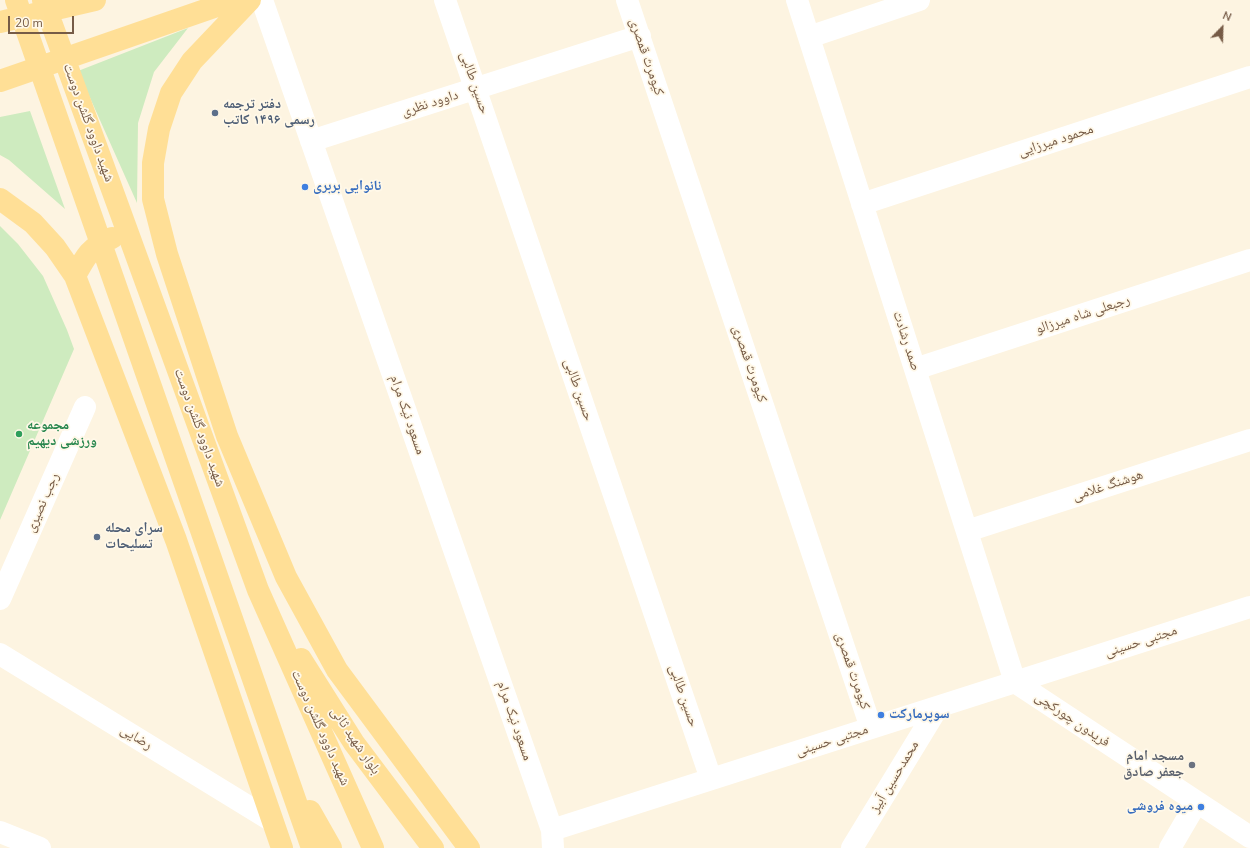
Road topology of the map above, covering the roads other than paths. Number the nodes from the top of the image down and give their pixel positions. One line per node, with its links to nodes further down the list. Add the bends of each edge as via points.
1 (16, 0): 34 (main road, شهید داوود گلشن دوست)
2 (43, 0): 27 (main road, شهید داوود گلشن دوست)
3 (95, 0): 11 (main road)
4 (234, 0): 15 (main road)
5 (250, 0): 20 (main road, via 192,61 171,93 159,129 153,163 154,199)
6 (262, 0): 17 (street, مسعود نیک مرام)
7 (445, 0): 16 (street, حسین طالبی)
8 (627, 0): 12 (street, کیومرث قمصری)
9 (797, 0): 13 (street, صمد رشادت)
10 (919, 0): 13 (street)
11 (0, 22)
12 (640, 36): 16 (street, داوود نظری); 33 (street, کیومرث قمصری)
13 (809, 37): 19 (street, صمد رشادت)
14 (1250, 77): 19 (street, محمود میرزایی)
15 (0, 81)
16 (476, 89): 17 (street, داوود نظری); 35 (street, حسین طالبی)
17 (311, 141): 40 (street, مسعود نیک مرام)
18 (0, 199): 22 (main road, via 33,223 55,247)
19 (862, 204): 23 (street, صمد رشادت)
20 (167, 254): 22 (main road, via 147,238 121,235 104,241 86,254); 47 (main road, via 227,436 286,577 337,670)
21 (1250, 260): 23 (street, رجبعلی شاه میرزالو)
22 (75, 276): 37 (main road, via 176,540)
23 (915, 369): 26 (street, صمد رشادت)
24 (85, 407): 28 (street, رجب نصیری)
25 (1250, 440): 26 (street, هوشنگ غلامی)
26 (967, 531): 31 (street, صمد رشادت)
27 (258, 590): 45 (main road, شهید داوود گلشن دوست); 46 (main road, بلوار شهید ثانی, via 354,744)
28 (0, 599)
29 (1250, 607): 31 (street, مجتبی حسینی)
30 (0, 654): 37 (street, رضایی)
31 (1015, 682): 32 (street, مجتبی حسینی); 36 (street, فریدون چورکچی)
32 (938, 707): 33 (street, مجتبی حسینی); 48 (street, محمدحسین آبیز)
33 (871, 728): 35 (street, مجتبی حسینی)
34 (279, 755): 43 (main road, شهید داوود گلشن دوست); 44 (main road)
35 (711, 780): 40 (street, مجتبی حسینی)
36 (1197, 802): 39 (street, فریدون چورکچی); 49 (street)
37 (272, 821): 42 (main road)
38 (0, 832): 41 (street)
39 (1250, 837)
40 (553, 839)
41 (40, 848)
42 (282, 848)
43 (312, 848)
44 (331, 848)
45 (373, 848)
46 (433, 848)
47 (469, 848)
48 (852, 848)
49 (1170, 848)

